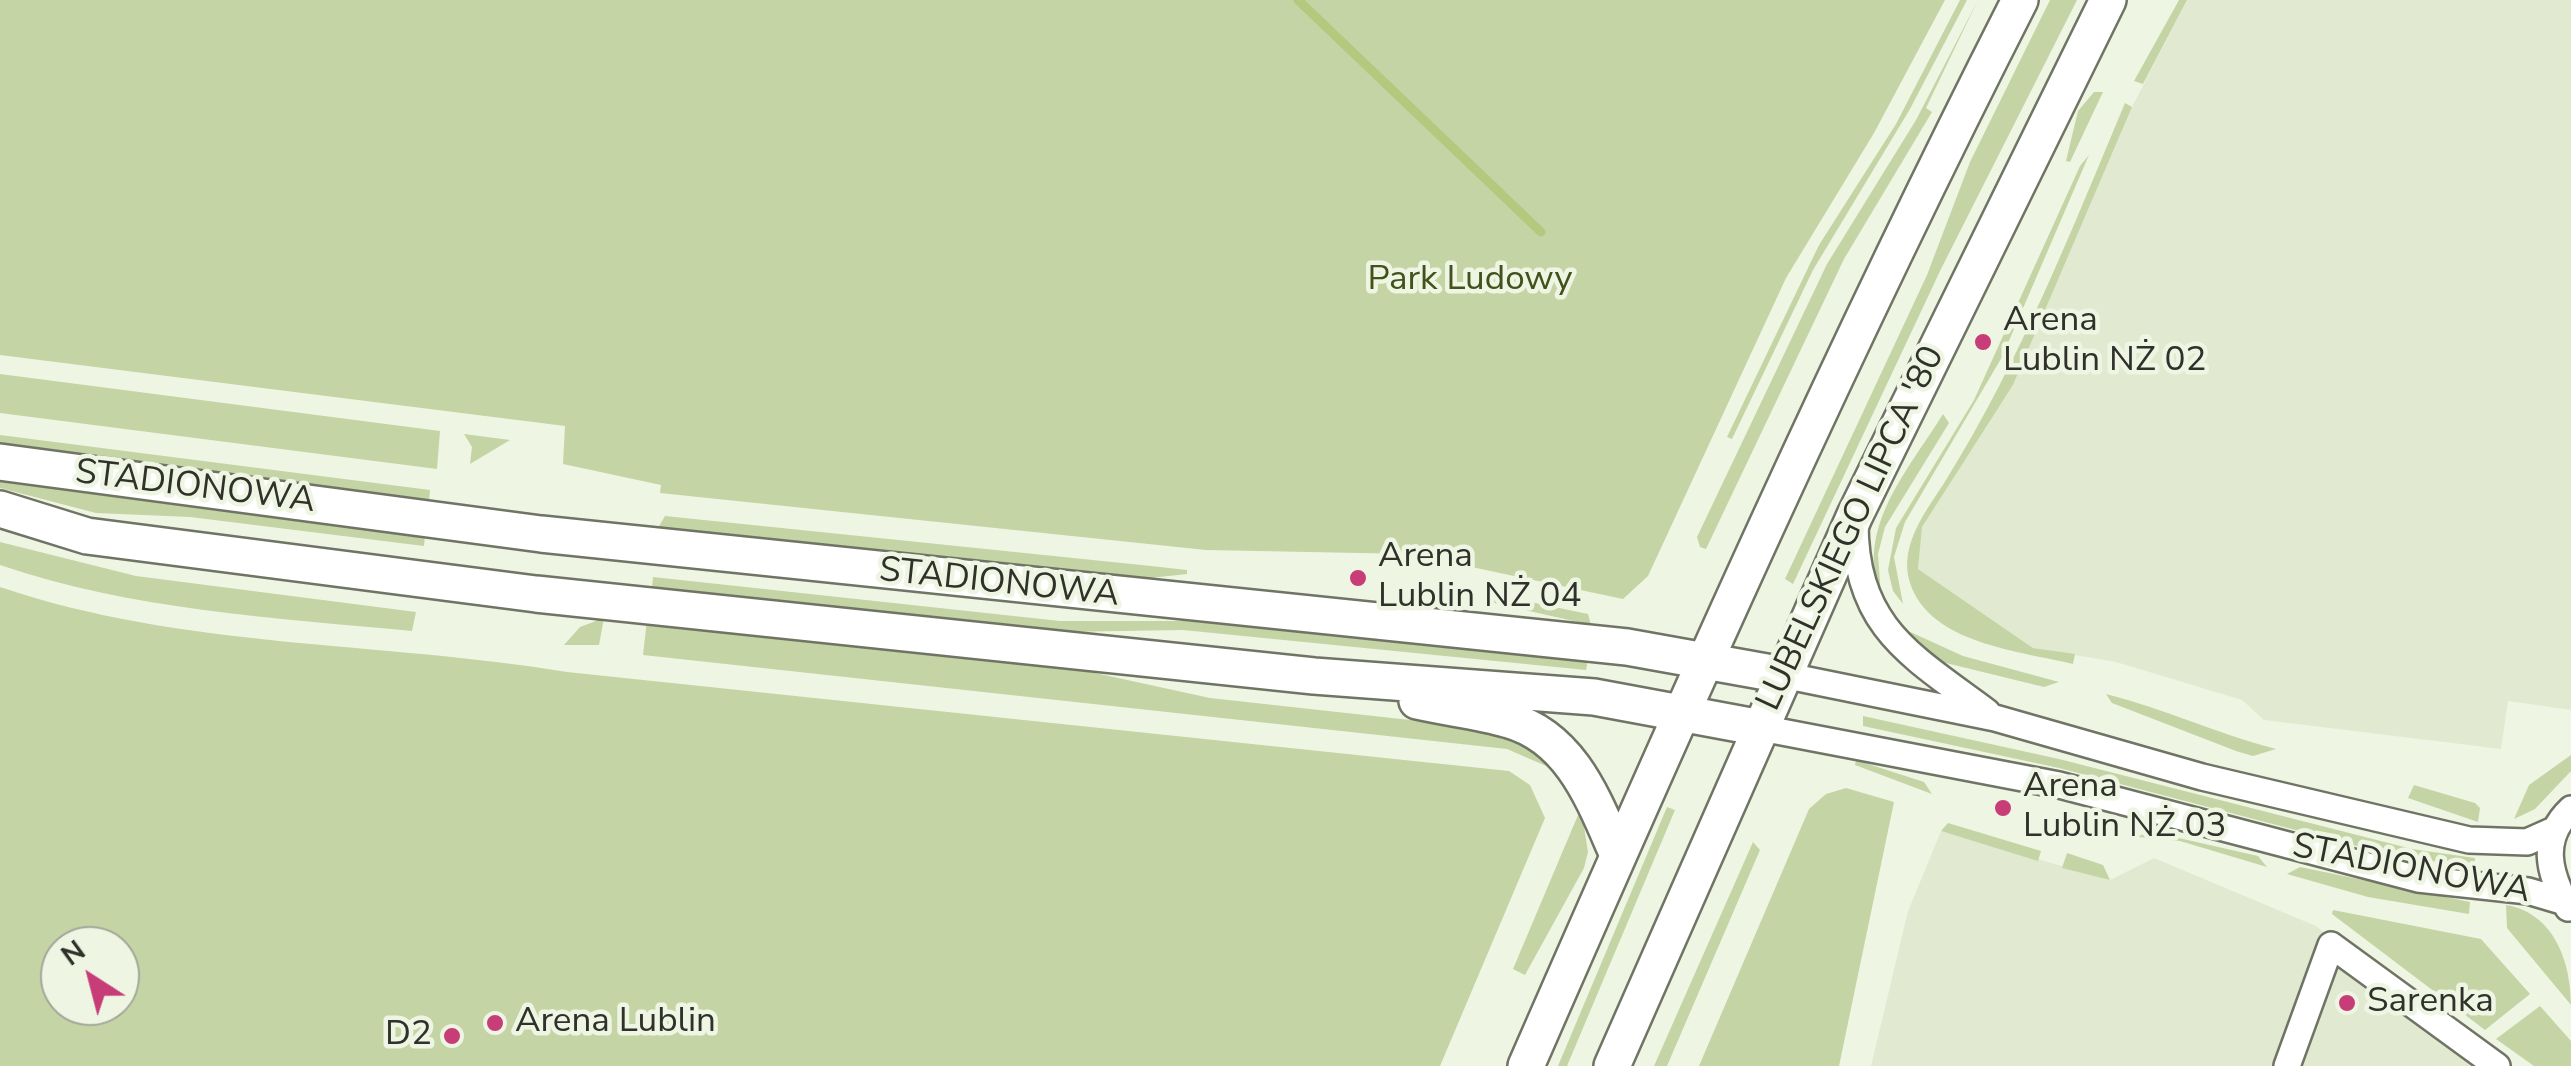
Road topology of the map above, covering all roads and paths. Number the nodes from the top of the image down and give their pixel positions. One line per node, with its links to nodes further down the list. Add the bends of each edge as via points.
1 (2020, 0): 6 (street, via 1939,158)
2 (2108, 0): 5 (street, LUBELSKIEGO LIPCA '80)
3 (0, 462): 6 (street, STADIONOWA, via 541,534 1627,647)
4 (0, 509): 8 (street, STADIONOWA, via 86,536 516,591)
5 (1855, 515): 7 (street, LUBELSKIEGO LIPCA '80); 10 (street, STADIONOWA, via 1866,590 1888,635)
6 (1706, 661): 7 (street, STADIONOWA); 9 (street)
7 (1783, 675): 10 (street, STADIONOWA); 11 (street, LUBELSKIEGO LIPCA '80)
8 (1314, 676): 9 (street, STADIONOWA, via 1594,698); 14 (street, STADIONOWA, via 1533,729 1570,762)
9 (1683, 713): 11 (street, STADIONOWA); 14 (street)
10 (1995, 718): 13 (street, STADIONOWA, via 2202,777 2469,840 2527,842)
11 (1761, 728): 15 (street, STADIONOWA, via 2059,784 2418,879 2528,891); 17 (street, LUBELSKIEGO LIPCA '80)
12 (2571, 809): 13 (street)
13 (2554, 830): 15 (street, via 2550,864)
14 (1618, 856): 16 (street)
15 (2568, 908)
16 (1526, 1066)
17 (1612, 1066)
18 (2287, 1066): 19 (street, via 2332,946)
19 (2496, 1066)

